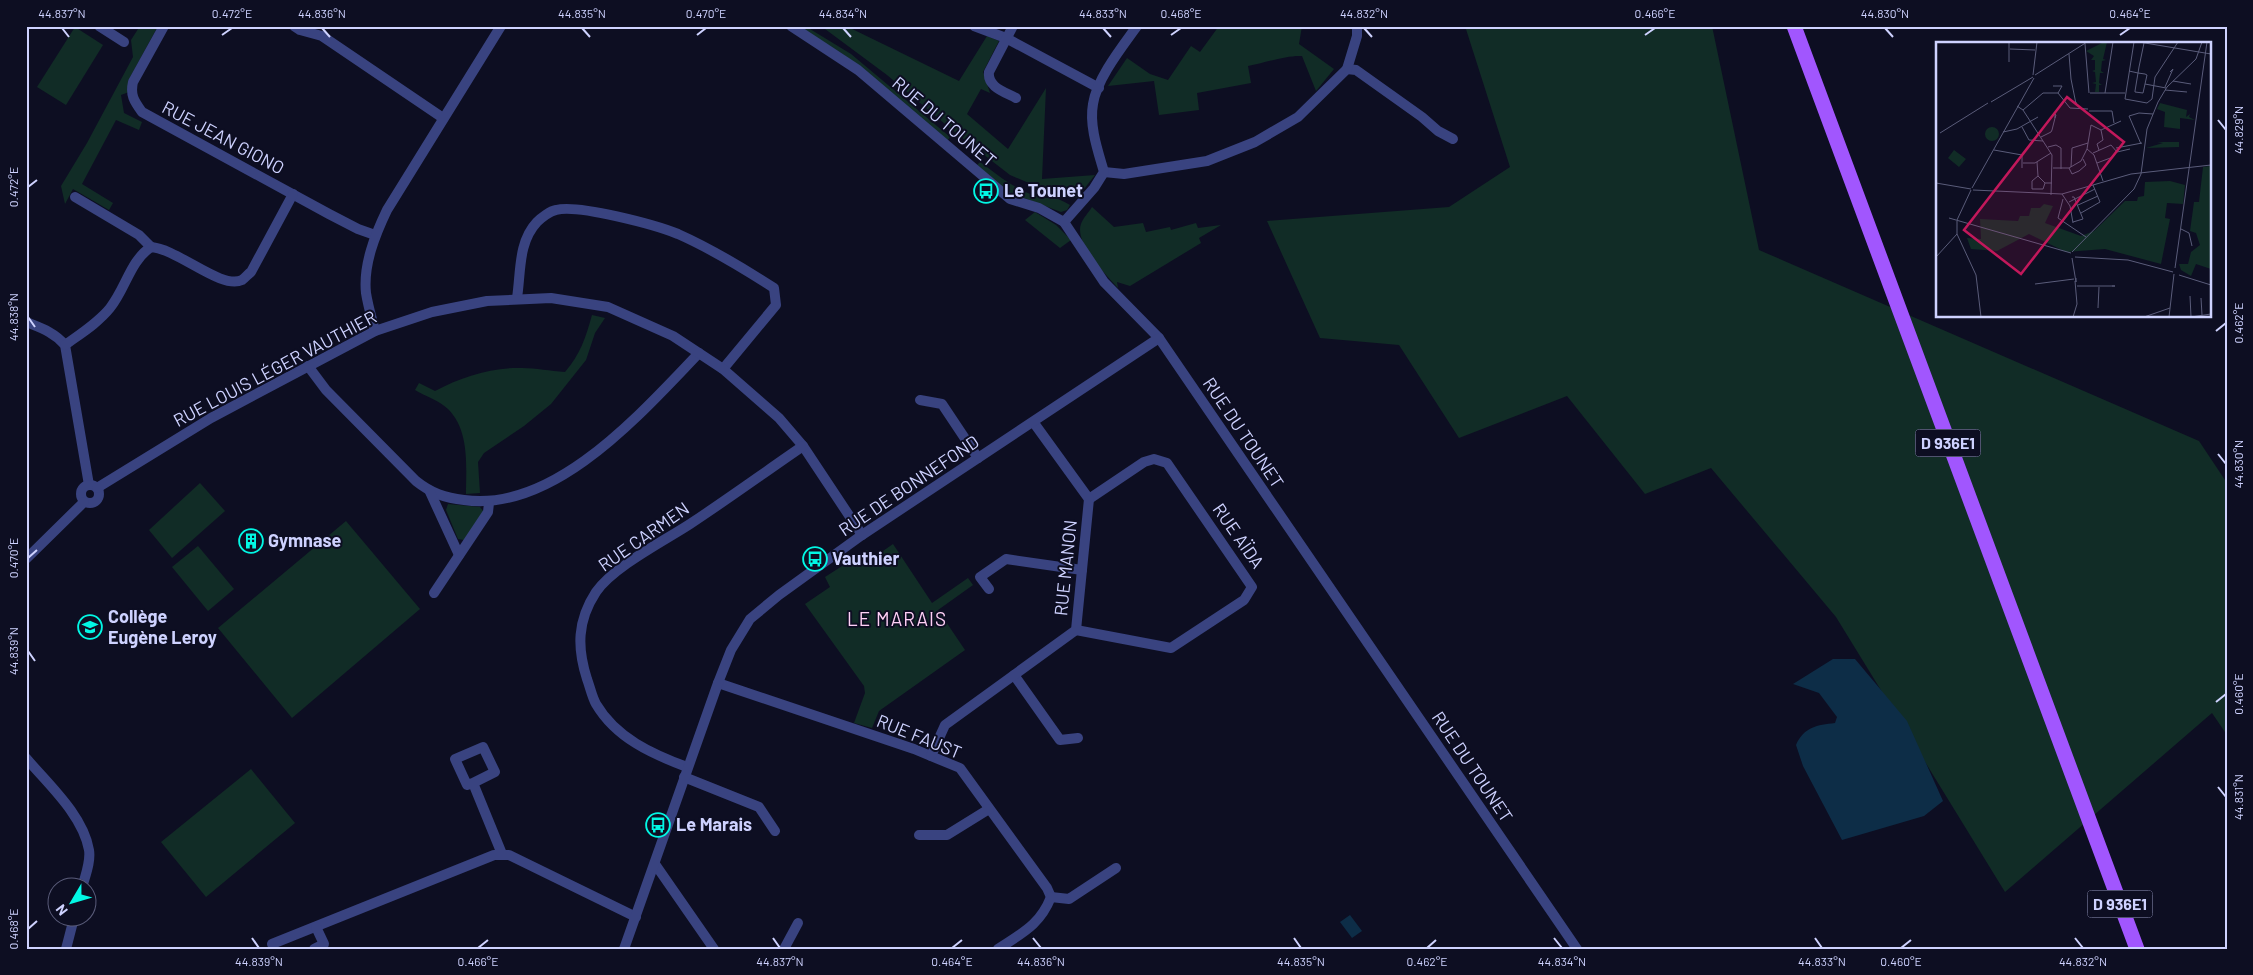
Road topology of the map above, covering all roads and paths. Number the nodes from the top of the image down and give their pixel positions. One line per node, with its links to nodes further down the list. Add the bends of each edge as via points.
1 (99, 26): 12 (street)
2 (164, 26): 19 (street, RUE JEAN GIONO, via 133,82 133,101 153,119)
3 (294, 26): 16 (street, via 322,36)
4 (501, 26): 16 (street)
5 (791, 26): 21 (street, RUE DU TOUNET, via 858,70 1010,199 1039,208)
6 (974, 26): 11 (street)
7 (1013, 26): 11 (street)
8 (1137, 26): 14 (street, via 1119,50)
9 (1356, 26): 13 (street, via 1357,36)
10 (1794, 26): 75 (main road, D 936E1)
11 (1006, 38): 14 (street); 15 (street, via 988,79)
12 (124, 42)
13 (1347, 69): 17 (street, via 1356,70); 18 (street, via 1298,117 1255,142 1207,161 1124,174)
14 (1099, 88): 18 (street, via 1093,103 1094,135)
15 (1016, 98)
16 (443, 118): 22 (street, via 386,210)
17 (1453, 139)
18 (1104, 172): 21 (street)
19 (294, 194): 22 (street, RUE JEAN GIONO); 23 (street, via 251,272 242,280 229,282 170,251)
20 (75, 197): 23 (street, via 139,235)
21 (1064, 222): 27 (street, RUE DU TOUNET, via 1104,282)
22 (375, 235): 26 (street, via 368,262 366,291)
23 (151, 247): 28 (street, via 142,253 111,308)
24 (517, 298): 26 (street, RUE LOUIS LÉGER VAUTHIER, via 487,300 432,312); 29 (street, RUE LOUIS LÉGER VAUTHIER, via 551,298 608,306 673,336); 31 (street, via 522,250 527,236 538,221 555,210 574,209 619,217 676,233 725,257 774,288 776,305)
25 (26, 322): 28 (street, via 48,330)
26 (375, 331): 30 (street, RUE LOUIS LÉGER VAUTHIER)
27 (1159, 338): 33 (street, RUE DE BONNEFOND); 74 (street, RUE DU TOUNET)
28 (65, 345): 36 (street)
29 (699, 353): 31 (street, RUE LOUIS LÉGER VAUTHIER); 40 (street, via 627,428 602,448 539,488)
30 (308, 366): 36 (street, RUE LOUIS LÉGER VAUTHIER); 37 (street, via 326,390)
31 (723, 369): 34 (street, RUE LOUIS LÉGER VAUTHIER, via 779,418)
32 (920, 400): 35 (street, via 942,404)
33 (1034, 423): 35 (street, RUE DE BONNEFOND); 38 (street, RUE MANON)
34 (803, 446): 41 (street, RUE LOUIS LÉGER VAUTHIER); 53 (street, RUE CARMEN, via 619,570 596,591 585,614 579,643 595,703 612,726)
35 (978, 458): 41 (street, RUE DE BONNEFOND)
36 (93, 486): 39 (street, RUE LOUIS LÉGER VAUTHIER, via 82,490 80,496); 39 (street, RUE LOUIS LÉGER VAUTHIER, via 99,492 97,500 92,504)
37 (430, 492): 40 (street, via 448,498); 42 (street)
38 (1089, 499): 44 (street, RUE MANON); 47 (street, RUE AÏDA, via 1144,462 1154,459 1167,462 1252,586 1244,600 1171,648)
39 (84, 502): 43 (street, RUE LOUIS LÉGER VAUTHIER)
40 (489, 503): 42 (street, via 488,512)
41 (862, 535): 49 (street, RUE DE BONNEFOND, via 779,594 750,619 731,650)
42 (459, 555): 46 (street)
43 (26, 559)
44 (1082, 570): 45 (street, via 1006,559 980,577); 47 (street, RUE MANON)
45 (989, 589)
46 (434, 593)
47 (1076, 630): 48 (street, RUE MANON)
48 (1014, 675): 50 (street, via 1060,740); 51 (street, RUE MANON, via 945,725)
49 (718, 683): 51 (street, RUE FAUST); 53 (street, RUE DE BONNEFOND)
50 (1078, 738)
51 (931, 756): 55 (street, RUE FAUST, via 960,768)
52 (26, 758): 61 (street, via 81,824 90,860)
53 (686, 772): 56 (street, RUE CARMEN, via 759,807); 59 (street, RUE DE BONNEFOND)
54 (473, 783): 58 (street)
55 (989, 809): 57 (street, via 947,835); 62 (street, RUE FAUST)
56 (775, 831)
57 (919, 835)
58 (502, 854): 63 (street); 65 (street)
59 (655, 864): 63 (street, RUE DE BONNEFOND); 71 (street)
60 (1116, 868): 62 (street, via 1069,900)
61 (85, 878)
62 (1051, 897): 73 (street, via 1045,913 1035,924)
63 (636, 916): 70 (street, RUE DE BONNEFOND)
64 (798, 923): 72 (street)
65 (316, 926): 68 (street, via 272,944); 69 (street, via 324,944)
66 (71, 928): 67 (street)
67 (66, 949)
68 (274, 949)
69 (314, 949)
70 (624, 949)
71 (714, 949)
72 (784, 949)
73 (998, 949)
74 (1577, 949)
75 (2137, 949)

